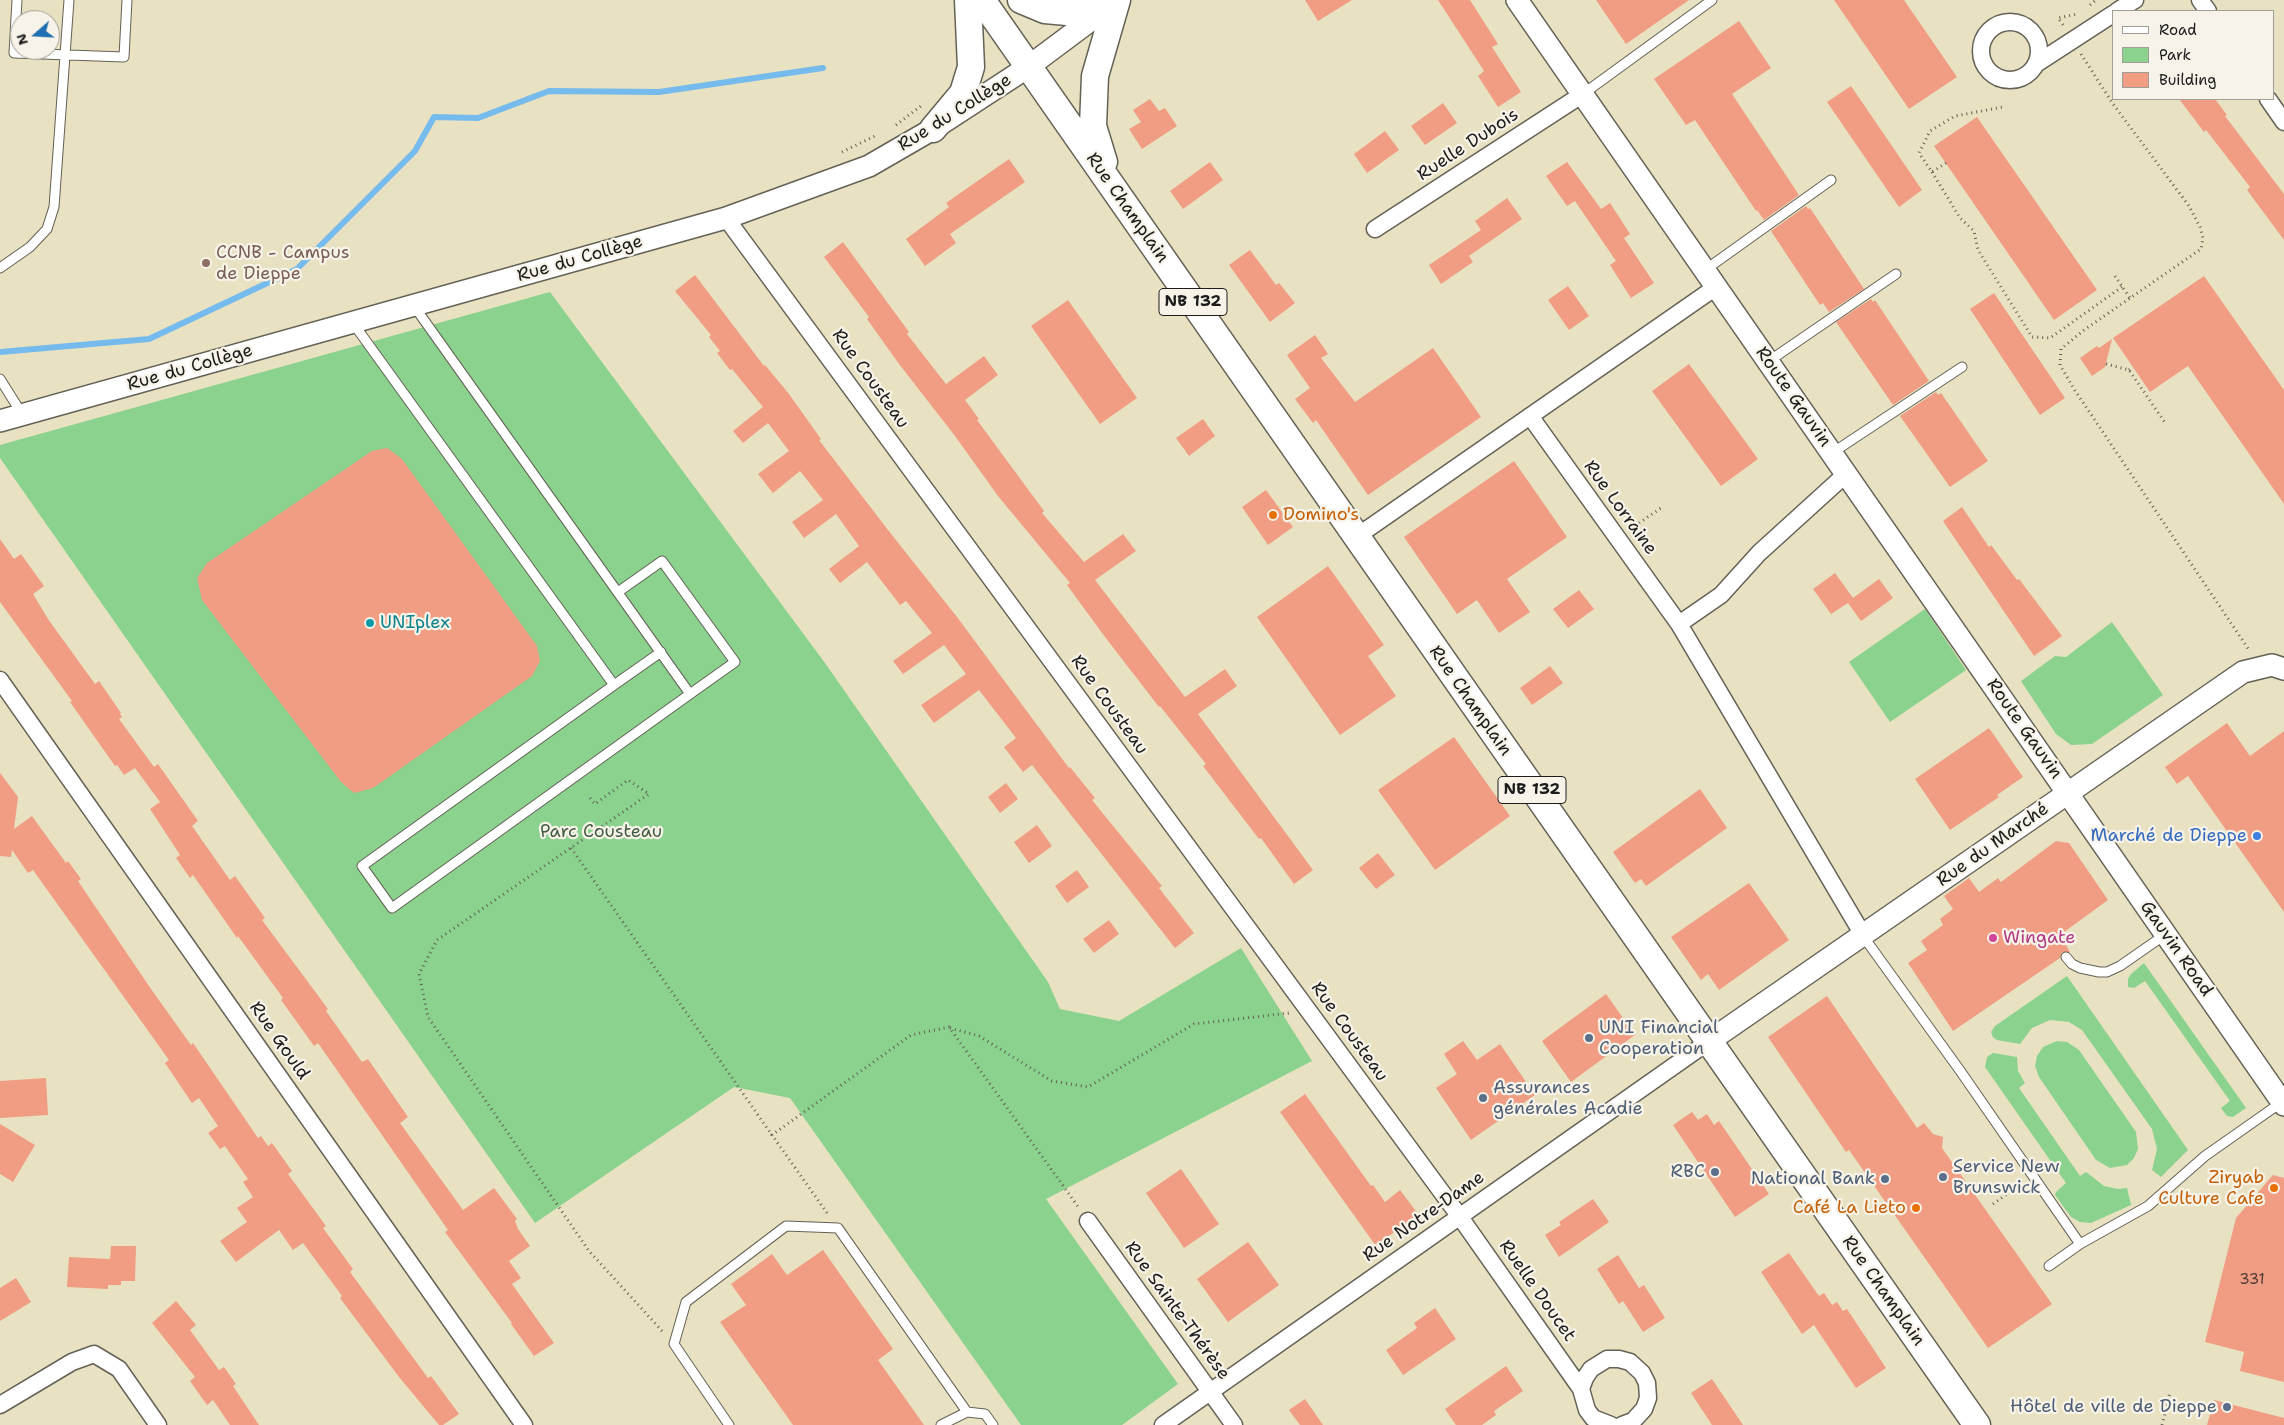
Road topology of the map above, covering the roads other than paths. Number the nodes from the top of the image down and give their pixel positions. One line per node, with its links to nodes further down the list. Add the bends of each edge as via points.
1 (17, 0): 13 (lane, via 14,53)
2 (69, 0): 13 (lane)
3 (128, 0): 13 (lane, via 124,57)
4 (968, 0): 19 (main road, via 971,67 963,93)
5 (982, 0): 15 (main road, Rue Champlain / NB 132)
6 (1021, 0): 7 (main road, via 1045,10 1078,13)
7 (1117, 0): 15 (street, Rue du Collège); 21 (main road, via 1095,76 1093,126)
8 (1517, 0): 16 (street, Route Gauvin)
9 (1712, 0): 16 (lane)
10 (2135, 0): 11 (street)
11 (2120, 10)
12 (2112, 15): 14 (street)
13 (65, 55): 24 (lane, via 54,207 47,229 30,247)
14 (2036, 64)
15 (1028, 67): 19 (street, Rue du Collège); 21 (main road, Rue Champlain / NB 132)
16 (1583, 94): 23 (street, Ruelle Dubois); 26 (street, Route Gauvin)
17 (2269, 100): 18 (street)
18 (2284, 122)
19 (933, 129): 22 (street, Rue du Collège, via 869,166)
20 (1831, 180): 26 (lane)
21 (1112, 186): 37 (main road, Rue Champlain / NB 132)
22 (726, 218): 27 (street, Rue du Collège); 51 (street, Rue Cousteau)
23 (1375, 229)
24 (0, 268)
25 (1896, 274): 29 (lane)
26 (1711, 278): 29 (street, Route Gauvin); 33 (street)
27 (413, 306): 28 (street, Rue du Collège); 38 (lane)
28 (353, 322): 32 (street, Rue du Collège); 43 (lane)
29 (1768, 362): 35 (street, Route Gauvin)
30 (1962, 367): 35 (lane)
31 (0, 379): 32 (lane)
32 (23, 415): 34 (street, Rue du Collège)
33 (1530, 416): 37 (street); 39 (street, Rue Lorraine)
34 (0, 421)
35 (1832, 453): 36 (street, Route Gauvin)
36 (1846, 474): 39 (street, via 1759,553 1721,595); 45 (street, Route Gauvin)
37 (1356, 537): 49 (main road, Rue Champlain / NB 132)
38 (618, 592): 40 (lane); 44 (lane, via 662,561 735,662)
39 (1679, 624): 47 (street, Rue Lorraine)
40 (661, 652): 43 (lane); 44 (lane)
41 (2284, 669): 45 (street, Rue du Marché, via 2272,665 2243,672)
42 (0, 680): 60 (street, Rue Gould)
43 (614, 685): 44 (lane, via 362,866 392,908)
44 (690, 694)
45 (2068, 794): 46 (street, Gauvin Road); 47 (street, Rue du Marché)
46 (2166, 934): 48 (lane, via 2108,972 2075,966); 50 (street, Gauvin Road)
47 (1863, 935): 49 (street, Rue du Marché); 53 (lane)
48 (2066, 956)
49 (1708, 1042): 51 (street, Rue Notre-Dame); 68 (main road, Rue Champlain / NB 132)
50 (2283, 1104): 53 (lane, via 2205,1156 2148,1206)
51 (1460, 1217): 55 (street, Ruelle Doucet); 56 (street, Rue Notre-Dame)
52 (1088, 1221): 56 (street, Rue Sainte-Thérèse)
53 (2080, 1244): 54 (lane)
54 (2049, 1266)
55 (1581, 1389): 66 (street, Ruelle Doucet, via 1593,1418); 67 (street, via 1591,1368 1607,1359 1630,1362 1647,1383 1646,1404 1633,1421)
56 (1210, 1392): 64 (street, Rue Notre-Dame); 65 (street, Rue Sainte-Thérèse)
57 (0, 1405): 59 (street, via 72,1362 94,1354 119,1369)
58 (967, 1412): 61 (lane, via 838,1228 786,1226 686,1302 674,1344); 62 (lane); 63 (lane, via 985,1414)
59 (158, 1425)
60 (524, 1425)
61 (730, 1425)
62 (941, 1425)
63 (993, 1425)
64 (1164, 1425)
65 (1234, 1425)
66 (1611, 1425)
67 (1622, 1425)
68 (1977, 1425)

